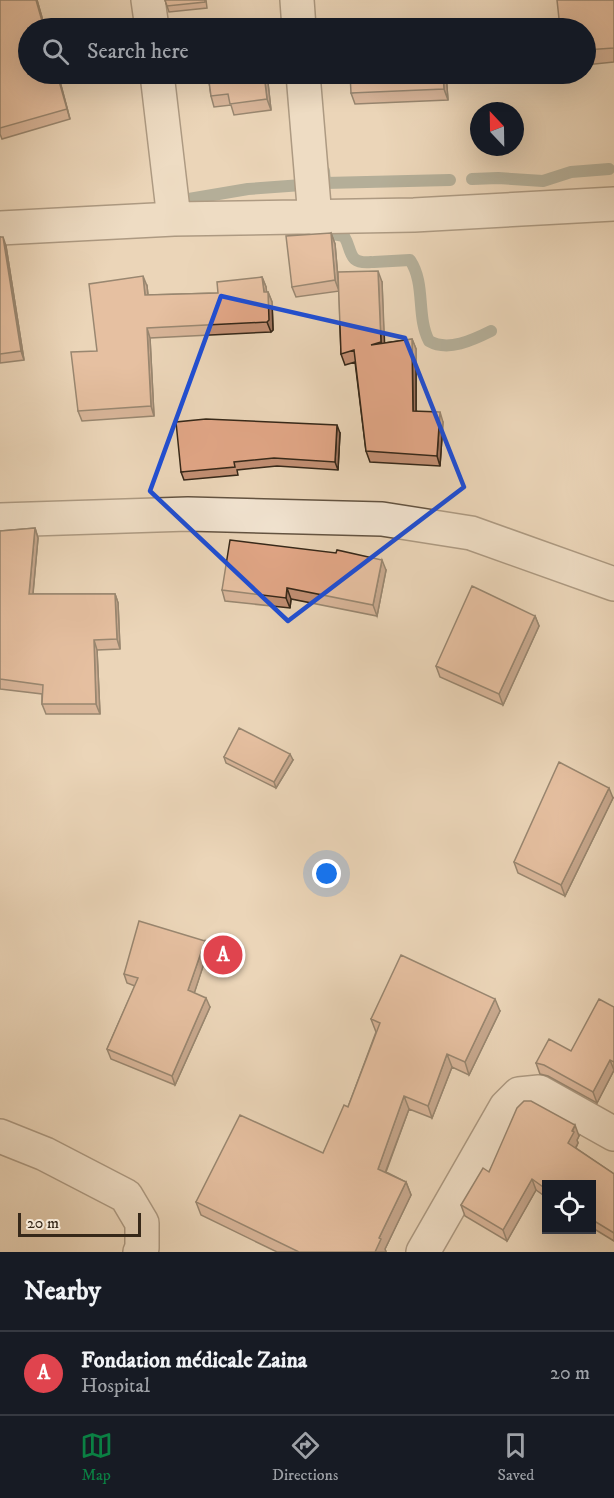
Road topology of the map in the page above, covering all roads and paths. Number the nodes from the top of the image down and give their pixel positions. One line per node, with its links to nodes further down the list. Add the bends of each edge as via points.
1 (148, 0): 3 (street)
2 (297, 0): 4 (street)
3 (151, 18)
4 (298, 18)
5 (158, 84): 9 (street)
6 (304, 84): 8 (street)
7 (614, 204): 8 (street)
8 (315, 218): 9 (street)
9 (174, 219): 10 (street)
10 (0, 228)
11 (0, 520): 12 (street, via 188,514 382,519 471,533)
12 (614, 584)
13 (614, 1134): 16 (street, via 539,1092 519,1094 506,1107)
14 (0, 1136): 15 (street, via 45,1154 126,1196 142,1222)
15 (140, 1252)
16 (423, 1252)

